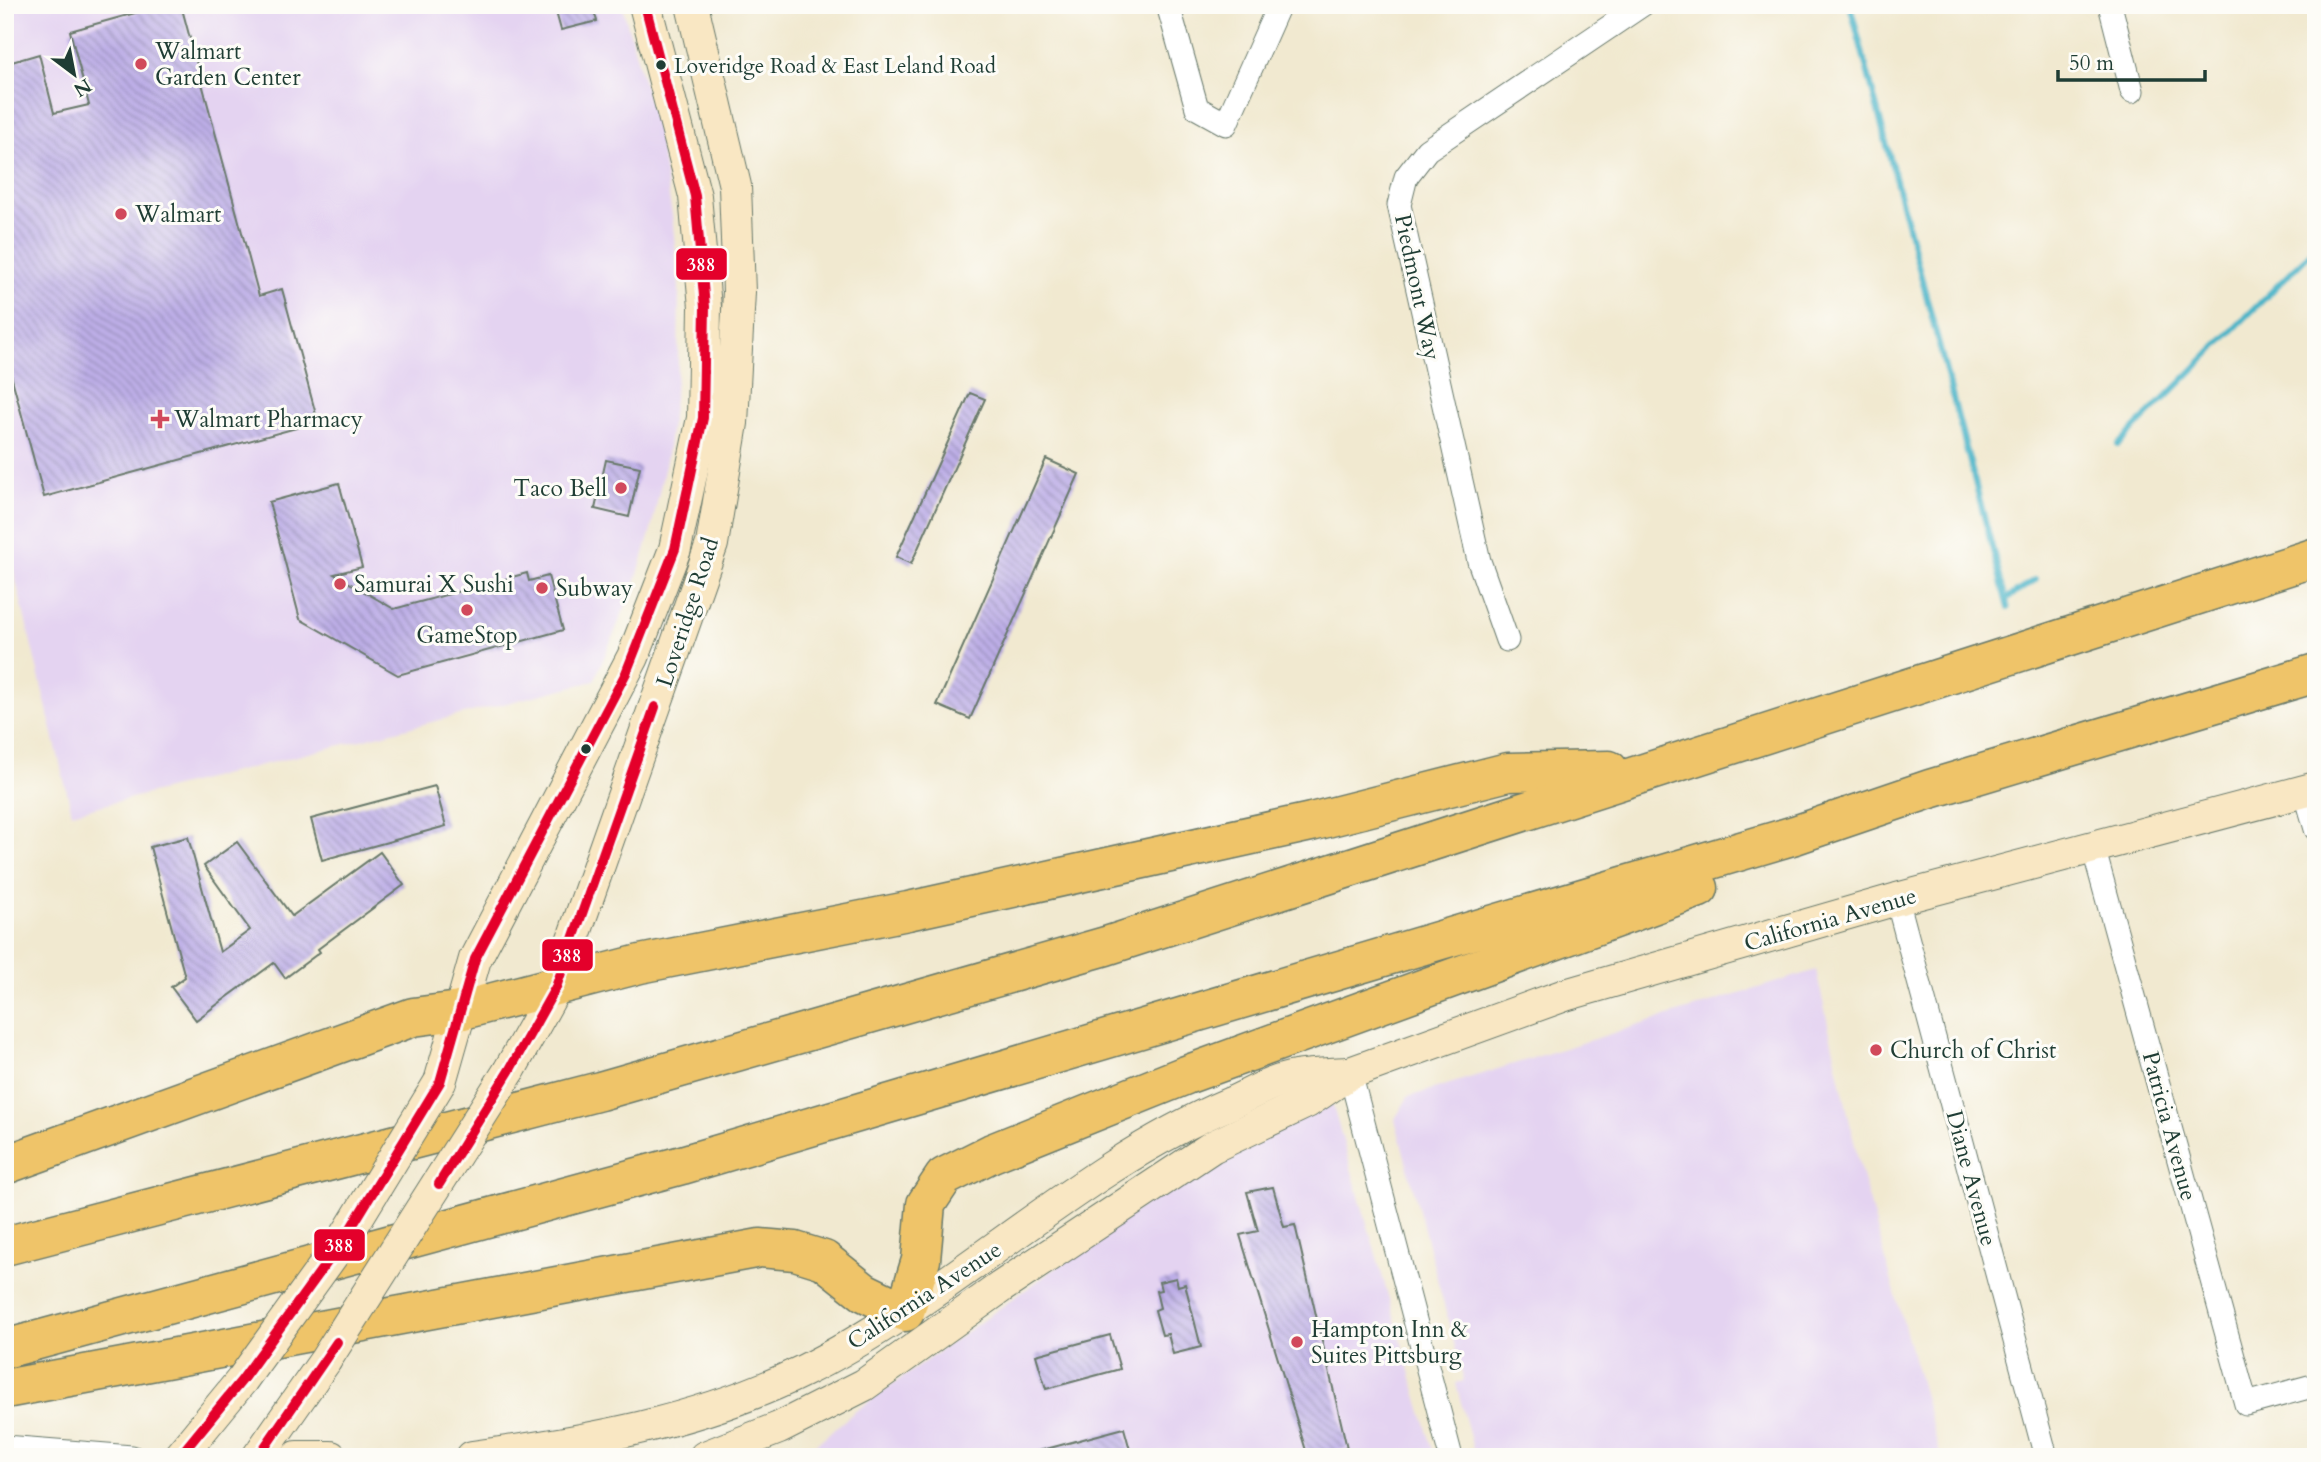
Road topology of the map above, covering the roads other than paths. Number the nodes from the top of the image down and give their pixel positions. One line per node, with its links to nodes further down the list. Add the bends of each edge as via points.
1 (645, 5): 18 (main road, Loveridge Road, via 695,196 705,307 703,418 676,549 633,657 475,959)
2 (692, 5): 17 (main road, Loveridge Road, via 735,186 739,292 732,423 712,544)
3 (1168, 5): 4 (street, via 1197,108 1226,124)
4 (1279, 5)
5 (1642, 5): 9 (street, Piedmont Way, via 1427,150 1406,177 1399,205 1479,562)
6 (2110, 5): 7 (street)
7 (2132, 91)
8 (2316, 557): 11 (highway)
9 (1507, 640)
10 (2316, 673): 14 (highway, via 1943,785)
11 (1652, 768): 17 (highway, via 1508,772 1311,822 908,911 640,964); 21 (highway, via 1106,946 948,992 388,1148)
12 (2311, 789): 13 (street); 15 (main road, California Avenue)
13 (2316, 830)
14 (1795, 835): 22 (highway, via 1750,869 1186,1075 944,1177 926,1203 921,1260); 23 (highway, via 682,1165)
15 (2093, 847): 16 (main road, California Avenue); 24 (street, Patricia Avenue, via 2246,1404)
16 (1897, 900): 19 (main road, California Avenue, via 1565,995); 35 (street, Diane Avenue)
17 (556, 987): 18 (highway); 29 (main road, Loveridge Road, bridge, via 509,1071 325,1361)
18 (459, 1011): 20 (highway, via 412,1017); 28 (main road, Loveridge Road, bridge, via 440,1082 346,1236 242,1380)
19 (1350, 1073): 22 (main road, California Avenue, via 1293,1077 1200,1116 1130,1154); 33 (main road, California Avenue, via 1307,1102 1212,1147 1001,1287 864,1385 779,1428); 34 (street)
20 (5, 1165)
21 (5, 1246)
22 (905, 1312): 25 (highway, via 864,1292 824,1260 795,1251 760,1248); 32 (main road, California Avenue, via 803,1371 720,1404 650,1426)
23 (5, 1349)
24 (2316, 1385)
25 (5, 1389)
26 (5, 1447): 27 (street)
27 (132, 1457)
28 (179, 1457)
29 (258, 1457)
30 (297, 1457): 31 (main road)
31 (331, 1457)
32 (472, 1457)
33 (705, 1457)
34 (1451, 1457)
35 (2046, 1457)

